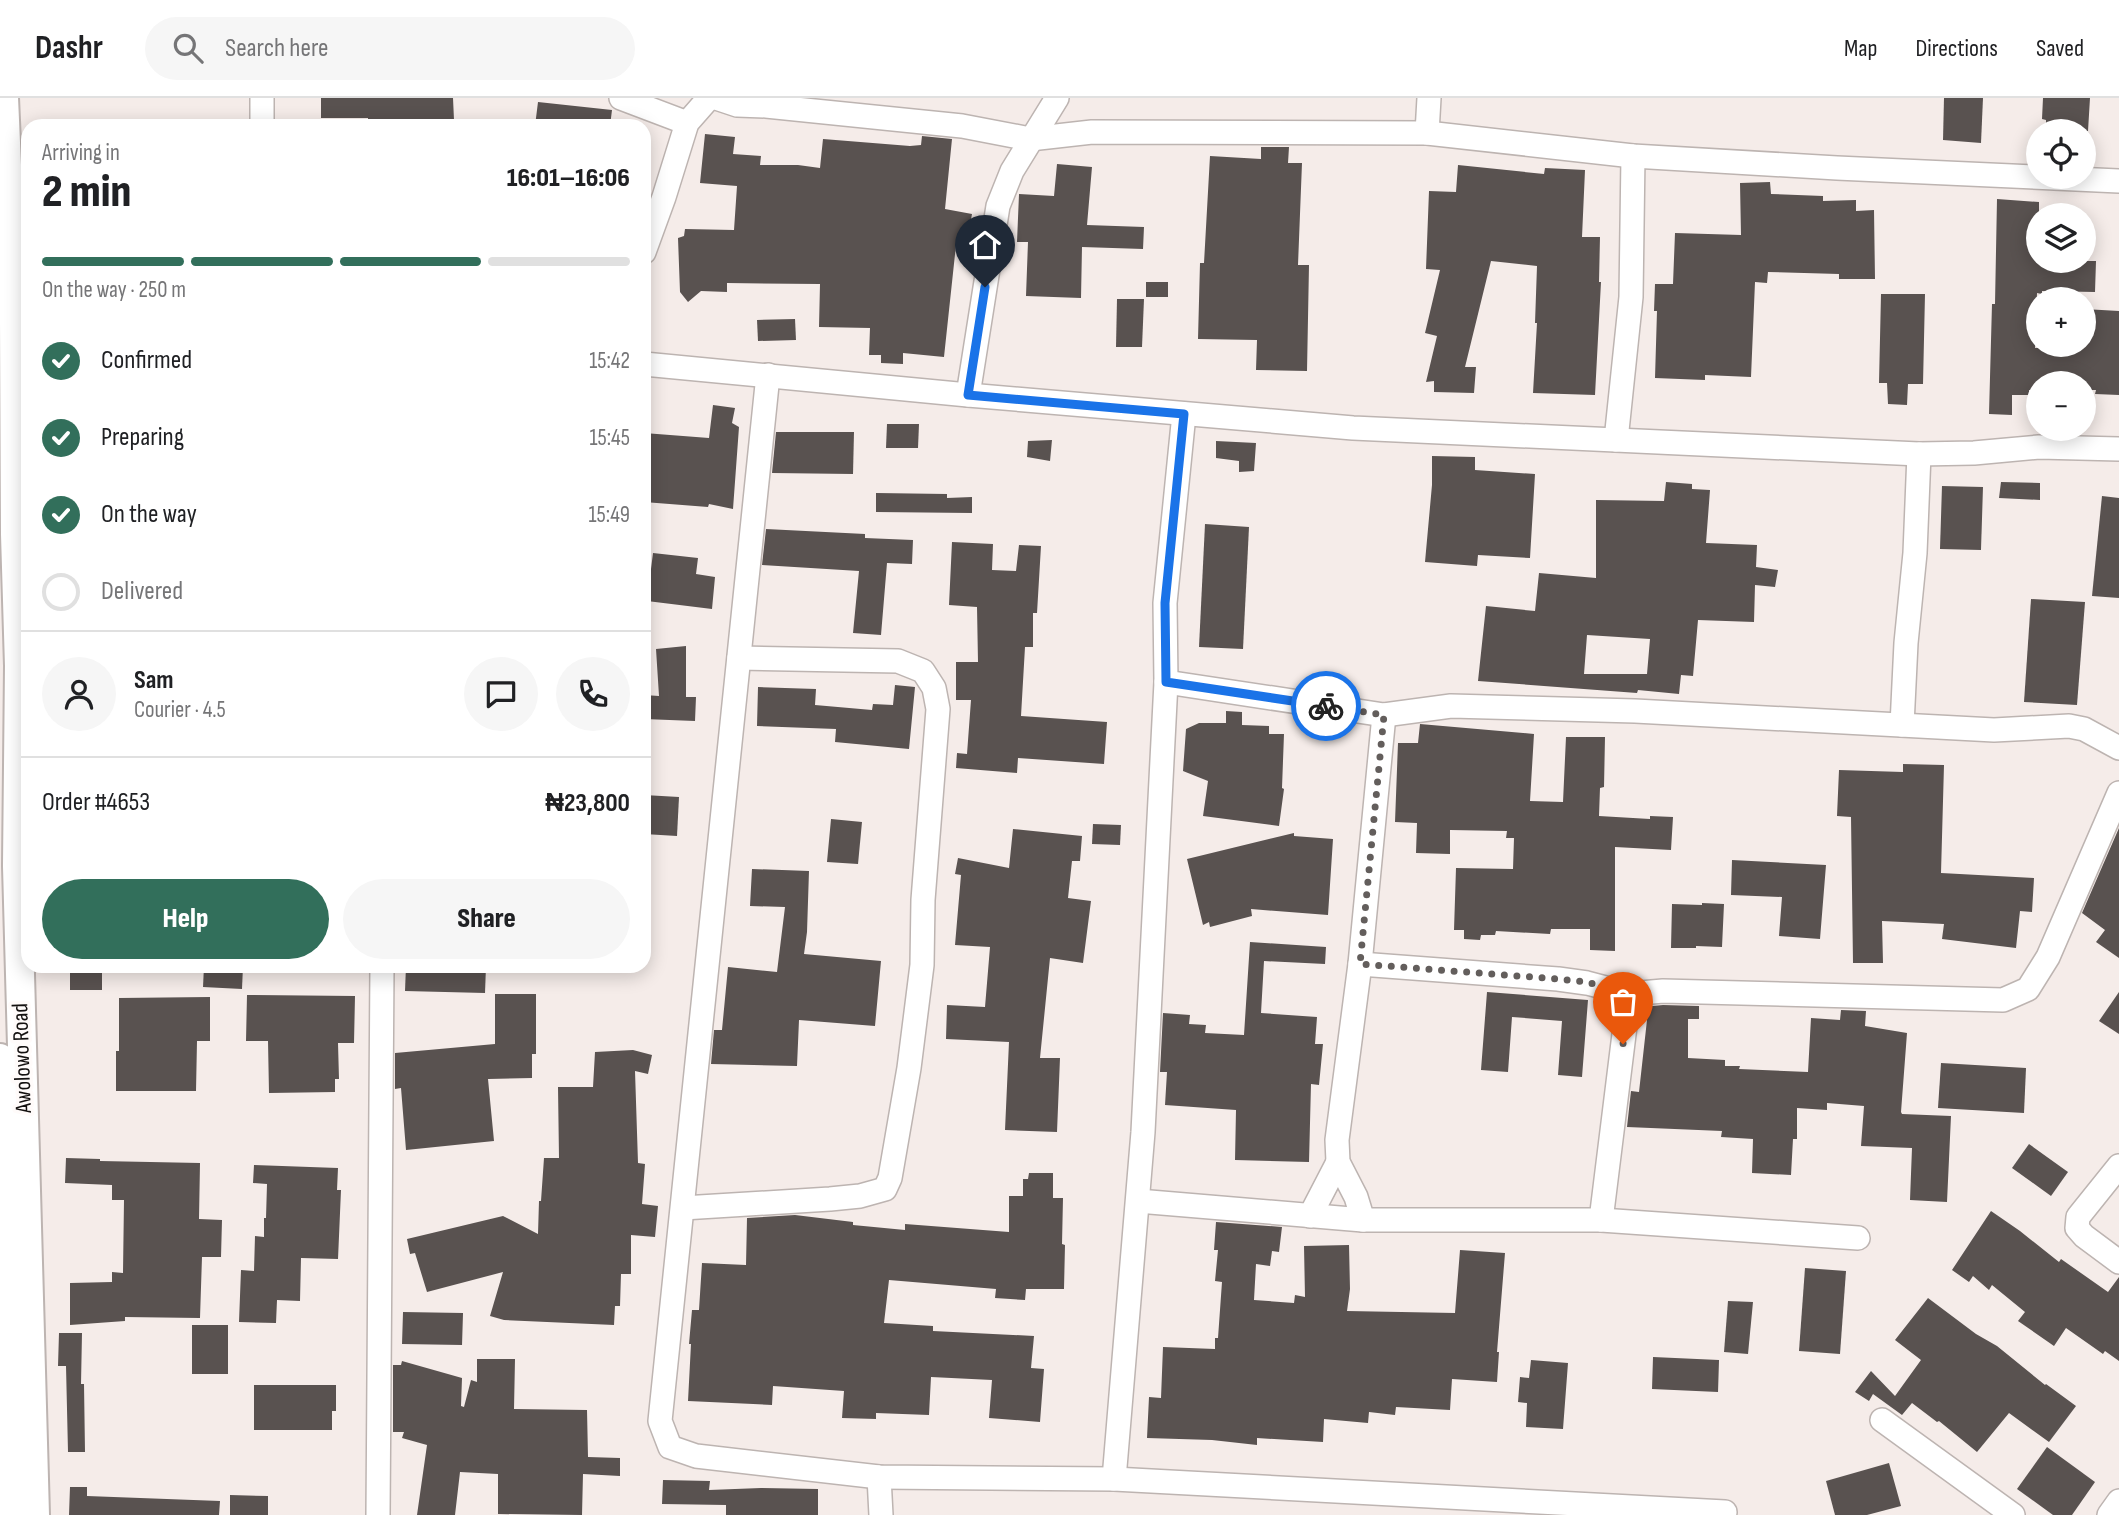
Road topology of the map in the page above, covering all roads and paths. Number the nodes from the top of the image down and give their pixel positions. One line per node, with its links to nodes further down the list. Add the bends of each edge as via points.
1 (4, 98): 15 (main road, Awolowo Road)
2 (262, 98): 8 (street)
3 (621, 98): 9 (street)
4 (709, 98): 9 (street)
5 (716, 98): 11 (street, via 737,105 961,126)
6 (1057, 98): 11 (street)
7 (1429, 98): 10 (street)
8 (262, 119)
9 (687, 123): 14 (street)
10 (1427, 133): 11 (street, via 1092,132); 12 (street)
11 (1030, 139): 18 (street, via 998,206)
12 (1633, 156): 13 (street); 20 (street, via 1631,297)
13 (2119, 181)
14 (651, 233)
15 (14, 322): 50 (main road, Awolowo Road, via 17,866)
16 (651, 365): 17 (street)
17 (768, 375): 18 (street); 23 (street)
18 (968, 395): 19 (street)
19 (1184, 414): 20 (street, via 1353,428); 24 (street, via 1165,603)
20 (1616, 440): 22 (street)
21 (2119, 449): 22 (street, via 2039,447)
22 (1919, 454): 26 (street)
23 (739, 658): 36 (street); 36 (street, via 898,661 923,671 934,688 938,709 922,965 909,1068 885,1189 830,1199)
24 (1166, 682): 25 (street); 35 (street)
25 (1384, 715): 26 (street, via 1451,706); 29 (street)
26 (1902, 725): 27 (street, via 1994,730 2069,726)
27 (2119, 748)
28 (2119, 793): 31 (street, via 2048,957 2028,989 2003,1000 1663,990)
29 (1360, 964): 31 (street, via 1587,982); 33 (street)
30 (382, 973): 51 (street)
31 (1629, 994): 39 (street)
32 (0, 1058): 42 (main road, Awolowo Road)
33 (1338, 1162): 37 (street); 38 (street)
34 (2119, 1166): 41 (street, via 2078,1217 2077,1228)
35 (1138, 1201): 37 (street); 45 (street)
36 (683, 1208): 44 (street, via 660,1421 670,1447 696,1456)
37 (1310, 1216): 38 (street)
38 (1363, 1220): 39 (street)
39 (1601, 1220): 40 (street)
40 (1858, 1238)
41 (2119, 1262)
42 (2, 1264): 49 (main road, Awolowo Road)
43 (1882, 1420): 53 (street)
44 (879, 1477): 45 (street); 52 (street)
45 (1114, 1479): 47 (street)
46 (2119, 1501): 54 (street)
47 (1390, 1504): 48 (street)
48 (1725, 1512)
49 (14, 1515)
50 (36, 1515)
51 (378, 1515)
52 (881, 1515)
53 (2013, 1515)
54 (2109, 1515)

